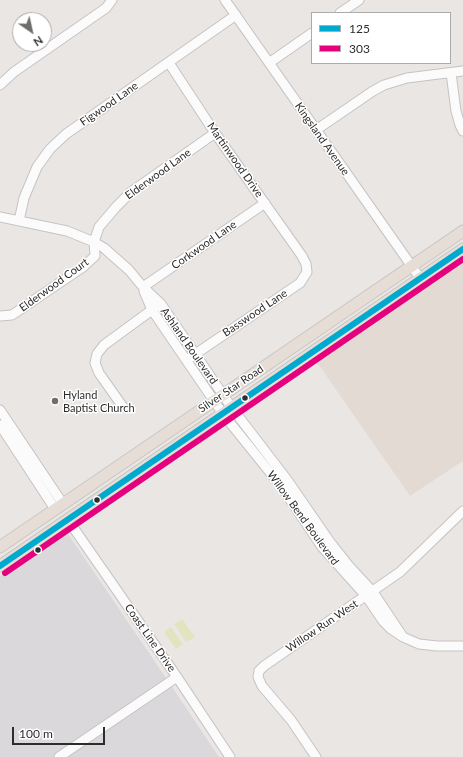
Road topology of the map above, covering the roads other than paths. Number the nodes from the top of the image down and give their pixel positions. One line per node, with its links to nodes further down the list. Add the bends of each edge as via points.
1 (112, 0): 11 (street, via 106,8 14,72)
2 (225, 0): 5 (street, Kingsland Avenue)
3 (359, 0): 4 (street)
4 (341, 12)
5 (236, 15): 7 (street, Figwood Lane); 8 (street, Kingsland Avenue)
6 (311, 34): 8 (street)
7 (168, 63): 14 (street, Martinwood Drive); 17 (street, Figwood Lane, via 66,134 50,149 37,167 24,198)
8 (269, 63): 12 (street, Kingsland Avenue)
9 (463, 71): 10 (street)
10 (451, 73): 12 (street, via 407,78 384,85); 13 (street, via 456,111)
11 (0, 85)
12 (316, 130): 22 (street, Kingsland Avenue)
13 (463, 132)
14 (215, 133): 15 (street, Martinwood Drive); 19 (street, Elderwood Lane, via 131,192 100,227)
15 (265, 203): 21 (street, Martinwood Drive); 24 (street, Corkwood Lane)
16 (0, 217): 17 (street, Ashland Boulevard)
17 (19, 221): 19 (street, Ashland Boulevard, via 67,231)
18 (463, 231): 22 (main road, Silver Star Road)
19 (94, 242): 24 (street, Ashland Boulevard, via 117,258); 27 (street, Elderwood Court, via 94,256 83,267 12,316)
20 (463, 249): 23 (main road, Silver Star Road)
21 (302, 256): 28 (street, Basswood Lane, via 307,272 300,283)
22 (411, 266): 23 (street, Kingsland Avenue); 30 (main road, Silver Star Road)
23 (420, 278): 33 (main road, Silver Star Road)
24 (142, 287): 25 (street, Ashland Boulevard); 26 (street, Ashland Boulevard)
25 (161, 304): 26 (street); 28 (street, Ashland Boulevard)
26 (152, 310): 29 (street, Ashland Boulevard); 31 (street, via 104,345 97,354 96,364 99,373)
27 (0, 316)
28 (196, 354): 29 (street, Basswood Lane); 30 (street, Ashland Boulevard)
29 (186, 361): 30 (street, Ashland Boulevard)
30 (218, 398): 33 (street, Ashland Boulevard); 35 (main road, Silver Star Road)
31 (123, 407)
32 (0, 410): 36 (street)
33 (227, 411): 38 (main road, Silver Star Road); 41 (street, Willow Bend Boulevard, via 322,547)
34 (0, 425): 36 (street)
35 (159, 438): 36 (main road, Silver Star Road); 38 (main road, via 151,452 76,503 70,509)
36 (59, 506): 39 (main road, Silver Star Road); 40 (main road, via 58,518 17,547)
37 (463, 511): 41 (street, Willow Run West, via 400,572)
38 (68, 520): 40 (main road, Silver Star Road); 43 (street, Coast Line Drive)
39 (0, 547)
40 (0, 566)
41 (370, 594): 42 (street, Willow Bend Boulevard, via 383,621 403,637 419,644); 46 (street, Willow Run West, via 264,666 258,677 262,686 291,720)
42 (463, 646)
43 (177, 677): 44 (street); 45 (street, Coast Line Drive)
44 (59, 757)
45 (230, 757)
46 (316, 757)

